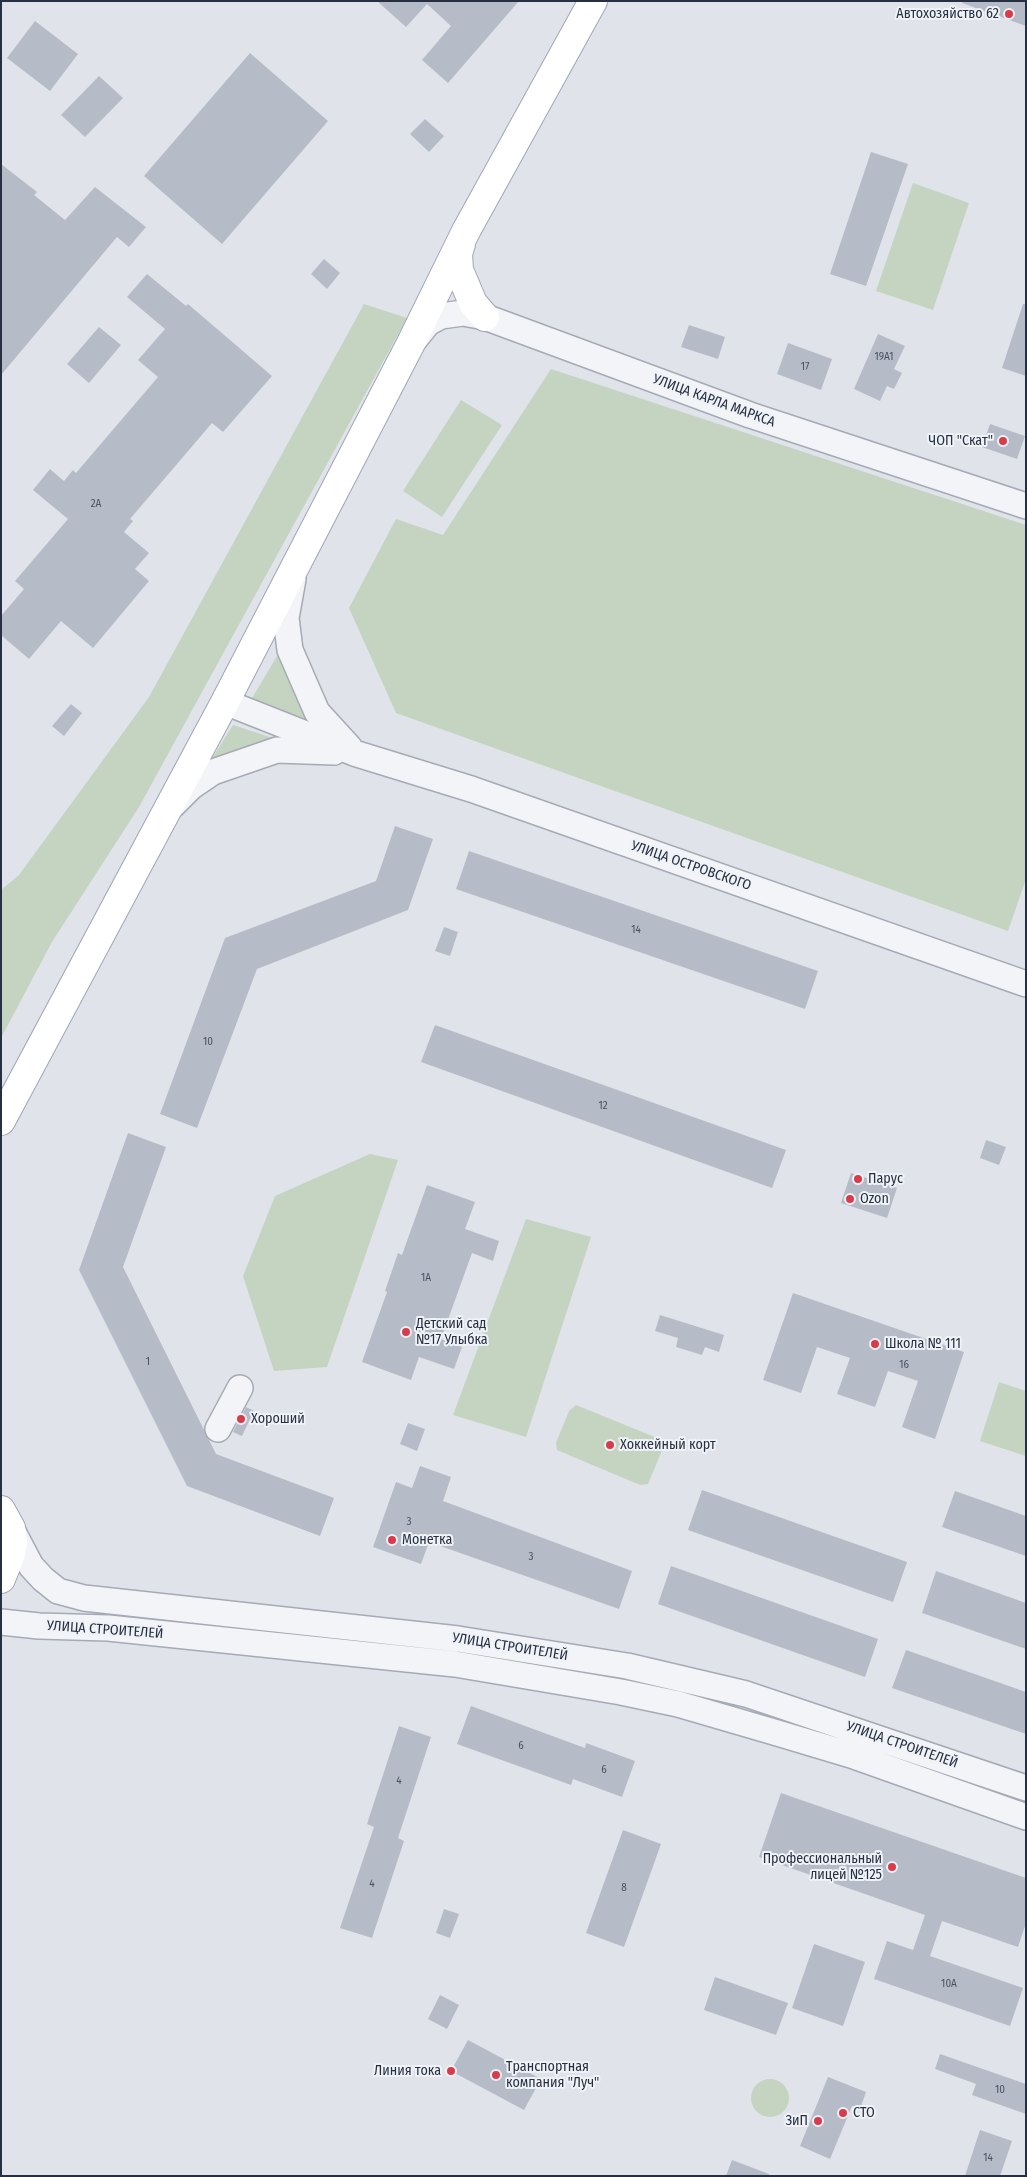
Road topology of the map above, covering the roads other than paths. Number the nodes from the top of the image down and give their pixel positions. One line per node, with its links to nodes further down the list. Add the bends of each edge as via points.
1 (592, 1): 2 (main road)
2 (466, 231): 3 (main road, via 458,254 459,270 473,303); 4 (main road)
3 (485, 317): 4 (street, УЛИЦА КАРЛА МАРКСА, via 463,313 441,316 428,323); 5 (street, УЛИЦА КАРЛА МАРКСА, via 750,415)
4 (412, 343): 6 (main road)
5 (1026, 506)
6 (296, 566): 7 (main road); 8 (street, via 286,618 290,650 317,712)
7 (225, 702): 8 (street); 9 (main road)
8 (354, 752): 9 (street, via 277,750 212,772); 10 (street, УЛИЦА ОСТРОВСКОГО, via 471,789)
9 (166, 812): 11 (main road)
10 (1026, 984)
11 (1, 1121)
12 (240, 1388): 13 (street)
13 (218, 1429)
14 (6, 1519): 15 (main road, via 11,1554); 17 (street, УЛИЦА СТРОИТЕЛЕЙ, via 31,1566 43,1579 58,1590 84,1598 458,1638 627,1666 746,1694)
15 (1, 1579)
16 (1, 1622): 18 (street, УЛИЦА СТРОИТЕЛЕЙ, via 108,1628 455,1664 621,1692 678,1704 851,1755)
17 (1026, 1788)
18 (1026, 1817)

